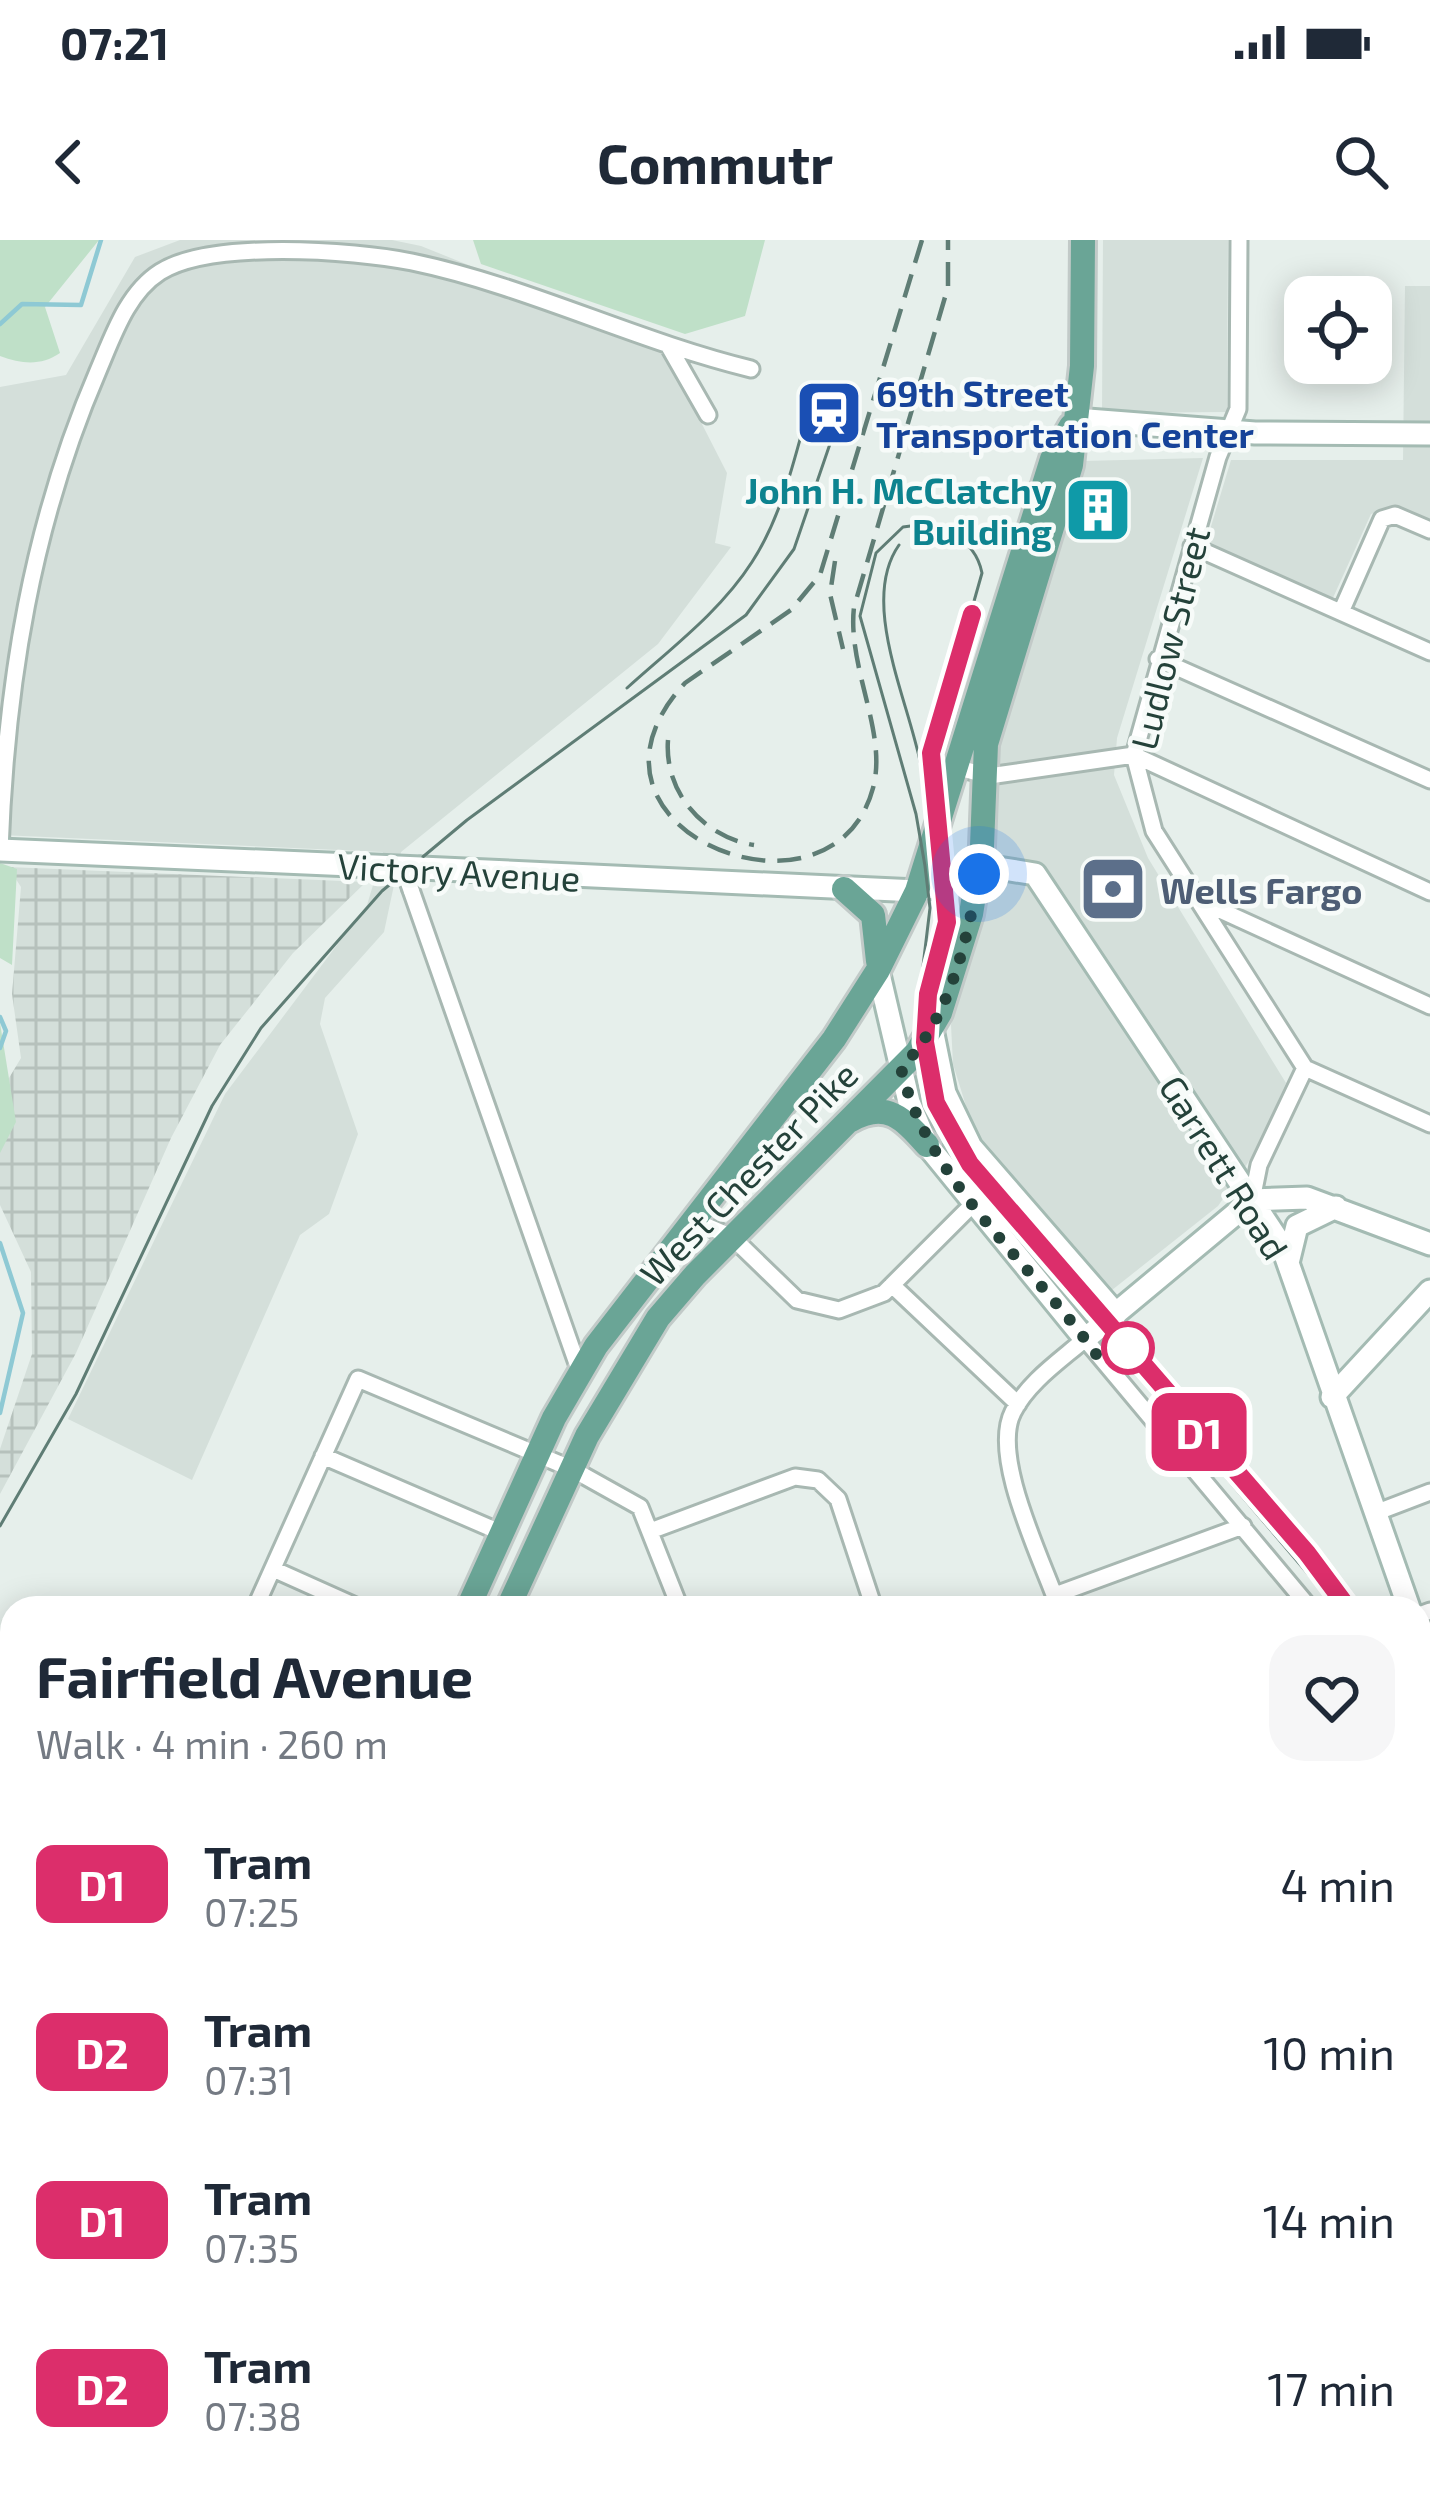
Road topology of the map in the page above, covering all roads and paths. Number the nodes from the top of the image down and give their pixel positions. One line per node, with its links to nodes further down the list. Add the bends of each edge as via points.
1 (1083, 240): 6 (main road, West Chester Pike)
2 (1239, 240): 7 (street, Ludlow Street, via 1239,403)
3 (668, 345): 4 (street); 5 (street); 18 (street, via 399,260 224,253 159,272 138,292 109,346 40,534 17,654)
4 (751, 369)
5 (708, 415)
6 (1075, 419): 7 (street); 15 (main road, West Chester Pike, via 1052,459); 16 (main road, West Chester Pike, via 1071,465)
7 (1229, 431): 8 (street); 10 (street, Ludlow Street)
8 (1430, 434)
9 (1430, 530): 11 (street, via 1395,515 1382,519)
10 (1192, 546): 11 (street); 13 (street, Ludlow Street)
11 (1341, 612): 12 (street)
12 (1430, 652)
13 (1158, 659): 14 (street, Ludlow Street); 17 (street)
14 (1134, 754): 16 (street); 23 (street); 24 (street, Ludlow Street, via 1154,831)
15 (955, 767): 16 (street); 22 (main road, West Chester Pike)
16 (983, 775): 20 (main road, West Chester Pike)
17 (1430, 780)
18 (0, 850): 19 (street, Victory Avenue, bridge)
19 (412, 868): 21 (street, Victory Avenue); 44 (street, bridge, via 411,890)
20 (979, 874): 22 (street, Garrett Road); 27 (main road, West Chester Pike); 33 (street, Garrett Road, via 1022,869 1047,886)
21 (844, 889): 22 (street, Victory Avenue); 25 (main road, via 873,915)
22 (917, 891): 25 (main road, West Chester Pike)
23 (1430, 892)
24 (1194, 898): 26 (street); 29 (street, Ludlow Street)
25 (878, 970): 28 (street); 36 (main road, West Chester Pike, via 834,1039)
26 (1430, 1006)
27 (932, 1029): 28 (main road, West Chester Pike); 42 (street, via 945,1094 971,1147)
28 (901, 1068): 30 (main road, West Chester Pike); 32 (street)
29 (1305, 1069): 31 (street); 33 (street, via 1259,1165)
30 (848, 1121): 32 (main road, via 890,1111); 37 (main road, West Chester Pike)
31 (1430, 1124)
32 (927, 1144): 34 (street)
33 (1252, 1200): 35 (street, via 1295,1196); 39 (street, Garrett Road); 42 (street)
34 (974, 1203): 40 (street); 43 (street)
35 (1339, 1207): 38 (street); 39 (street, via 1297,1226)
36 (690, 1219): 37 (street); 44 (main road, West Chester Pike)
37 (733, 1237): 40 (street, via 789,1293 817,1308 853,1308); 49 (main road, West Chester Pike, via 658,1318)
38 (1430, 1244)
39 (1288, 1264): 45 (street, Garrett Road)
40 (892, 1285): 46 (street)
41 (1430, 1291): 45 (street)
42 (1116, 1314): 43 (street)
43 (1085, 1339): 46 (street); 52 (street)
44 (580, 1372): 47 (main road, West Chester Pike)
45 (1332, 1397): 51 (street, Garrett Road)
46 (1018, 1404): 62 (street, via 1006,1430 1009,1465)
47 (538, 1454): 48 (street, via 358,1379); 49 (street); 54 (main road, West Chester Pike)
48 (323, 1456): 54 (street); 55 (street)
49 (572, 1469): 53 (street, via 640,1507); 59 (main road, West Chester Pike)
50 (1430, 1492): 51 (street)
51 (1375, 1513): 65 (street, Garrett Road)
52 (1243, 1526): 63 (street); 64 (street)
53 (653, 1530): 60 (street); 61 (street, via 795,1477 818,1480 838,1498)
54 (502, 1533): 58 (main road, West Chester Pike)
55 (273, 1568): 56 (street); 57 (street)
56 (260, 1596)
57 (334, 1596)
58 (473, 1596)
59 (514, 1596)
60 (676, 1596)
61 (870, 1596)
62 (1055, 1596)
63 (1072, 1596)
64 (1300, 1596)
65 (1405, 1596)

